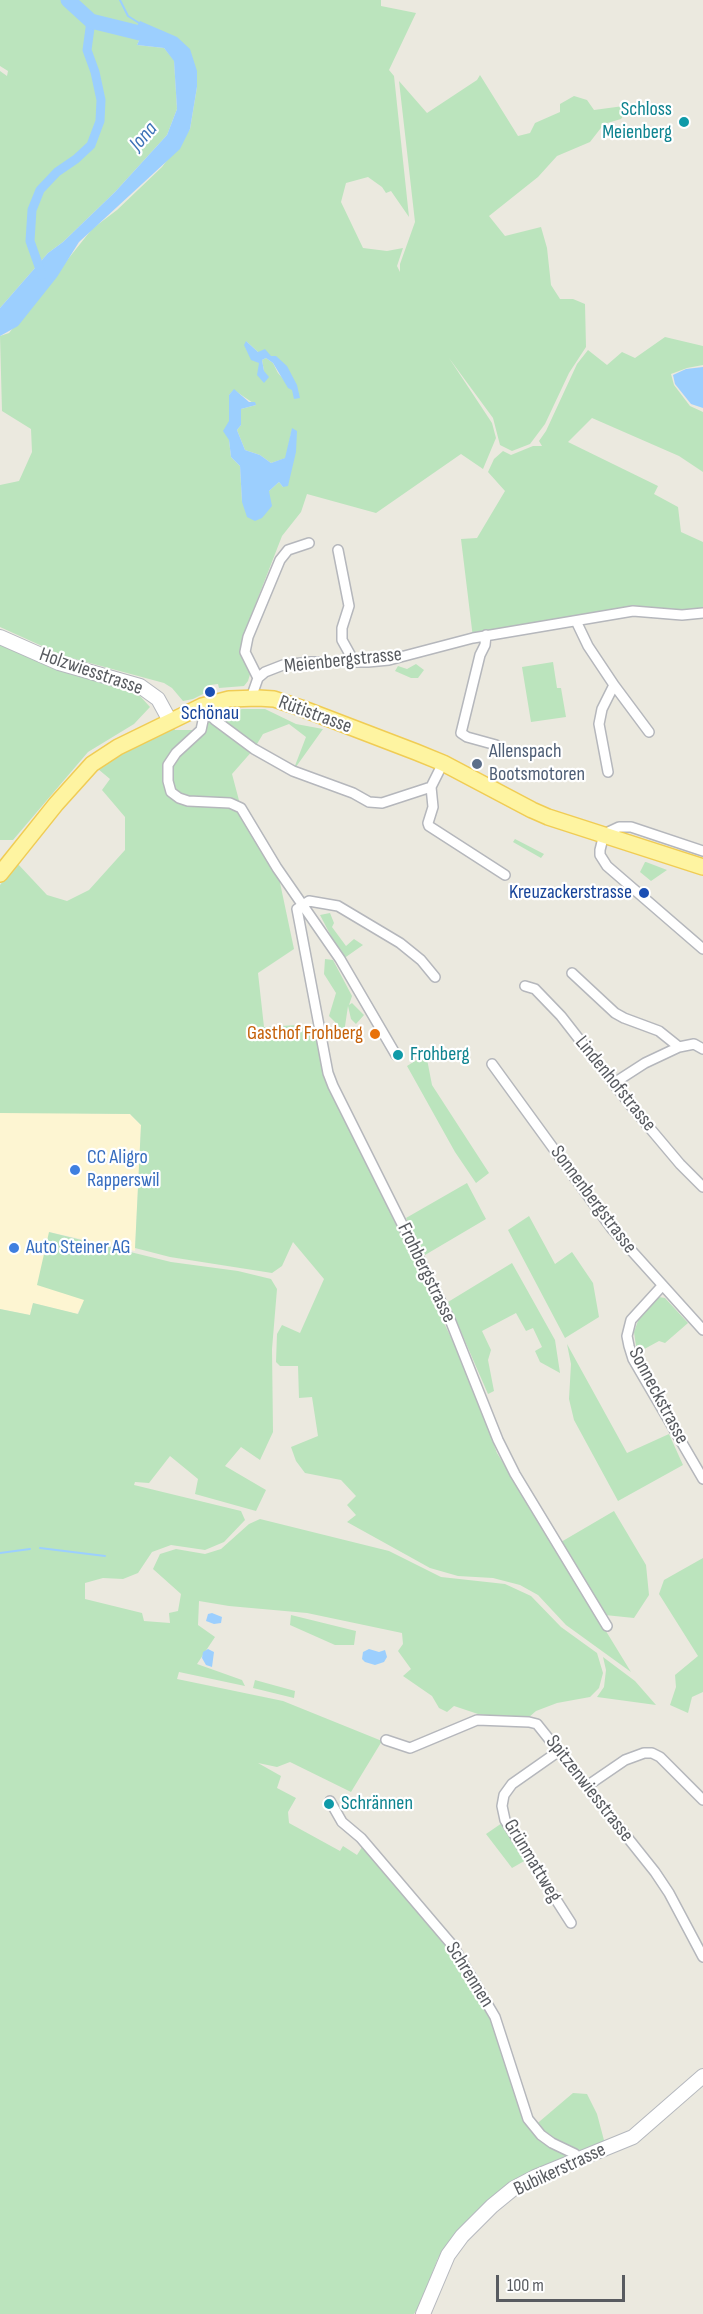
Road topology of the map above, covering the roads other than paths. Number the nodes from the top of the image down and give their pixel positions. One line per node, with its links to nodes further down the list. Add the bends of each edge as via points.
1 (309, 543): 8 (street, via 288,550 279,560 248,638 245,652)
2 (338, 550): 7 (street, via 349,606 342,640)
3 (703, 613): 4 (street, Meienbergstrasse, via 633,611)
4 (576, 621): 5 (street, Meienbergstrasse); 9 (street)
5 (486, 635): 7 (street, Meienbergstrasse, via 389,660); 14 (street, via 461,733)
6 (0, 637): 12 (street, Holzwiesstrasse, via 59,663 140,686 158,699)
7 (352, 663): 8 (street, Meienbergstrasse, via 283,665)
8 (258, 678): 10 (street, Meienbergstrasse)
9 (614, 685): 13 (street); 16 (street, via 599,724)
10 (251, 698): 11 (main road, Rütistrasse); 15 (main road, Rütistrasse, via 274,699 301,708)
11 (202, 706): 12 (main road, Rütistrasse); 17 (street, via 254,749 293,771 369,802 382,803); 23 (street, via 201,730 168,765 171,792 188,801 230,803 241,808)
12 (170, 721): 21 (main road, Rütistrasse, via 92,764)
13 (649, 732)
14 (496, 745)
15 (443, 763): 17 (street); 18 (main road, Rütistrasse, via 532,810)
16 (608, 772)
17 (431, 787): 22 (street, via 434,807 429,826)
18 (604, 834): 19 (street, via 619,827 631,827); 20 (main road, Rütistrasse); 24 (street, via 602,858)
19 (703, 851)
20 (703, 867)
21 (0, 874)
22 (506, 875)
23 (303, 904): 26 (street, via 318,901 348,911 400,944); 30 (street, via 358,987); 37 (street, Frohbergstrasse, via 297,909 333,1086 451,1322 506,1457)
24 (703, 949)
25 (572, 973): 28 (street, via 615,1013 659,1031)
26 (435, 977)
27 (525, 986): 32 (street, Lindenhofstrasse, via 535,989 561,1016)
28 (680, 1047): 29 (street, via 694,1044); 32 (street)
29 (703, 1050)
30 (396, 1055)
31 (492, 1064): 34 (street, Sonnenbergstrasse, via 612,1229)
32 (614, 1083): 33 (street, Lindenhofstrasse)
33 (703, 1187)
34 (662, 1287): 35 (street, Sonnenbergstrasse); 36 (street, Sonneckstrasse, via 631,1320 628,1346)
35 (703, 1330)
36 (703, 1479)
37 (607, 1626)
38 (386, 1740): 39 (street, Spitzenwiesstrasse, via 410,1748 477,1720 529,1722 541,1728)
39 (559, 1751): 40 (street, Spitzenwiesstrasse); 43 (street, Grünmattweg, via 512,1784 502,1806 505,1820)
40 (587, 1786): 41 (street, via 625,1760 652,1753); 44 (street, Spitzenwiesstrasse, via 655,1872)
41 (703, 1800)
42 (330, 1801): 46 (street, Schrennen, via 342,1822 361,1838 453,1946 502,2033 528,2119 541,2135 575,2154)
43 (570, 1923)
44 (703, 1957)
45 (703, 2076): 46 (street, Bubikerstrasse, via 633,2137)
46 (578, 2160): 47 (street, Bubikerstrasse, via 514,2188 472,2225 448,2255)
47 (423, 2314)

